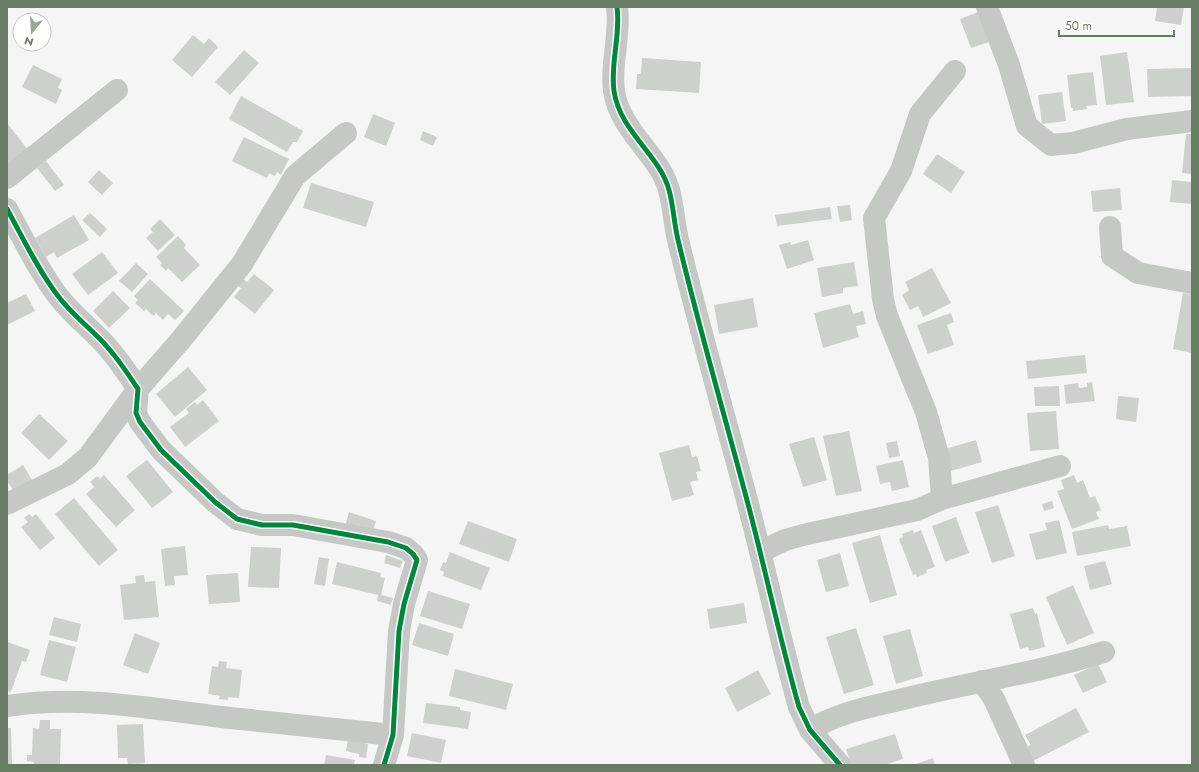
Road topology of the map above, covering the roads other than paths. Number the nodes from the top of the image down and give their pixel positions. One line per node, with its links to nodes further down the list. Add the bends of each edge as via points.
1 (617, 7): 15 (street, via 619,19 613,79 617,103 624,119 664,175 669,189 678,242)
2 (987, 7): 5 (street, via 1009,65 1026,126 1051,145 1073,143 1127,129)
3 (955, 71): 13 (street, via 920,114 901,171 874,218 887,316 926,412 939,458)
4 (117, 90): 7 (street)
5 (1192, 121)
6 (346, 133): 11 (street, via 295,176 242,264)
7 (7, 178)
8 (7, 209): 11 (street, via 58,296 99,338)
9 (1110, 227): 10 (street, via 1112,256 1138,273)
10 (1192, 283)
11 (138, 389): 14 (street, via 88,458 68,474); 20 (street, via 136,414 161,450 215,502 237,519 262,525 293,525 388,542 406,548 413,554 417,560 399,630)
12 (1060, 466): 13 (street)
13 (942, 499): 15 (street, via 917,510 785,540)
14 (7, 504)
15 (760, 552): 19 (street, via 797,701)
16 (1104, 652): 17 (street)
17 (982, 680): 19 (street, via 858,710 826,720); 23 (street)
18 (7, 706): 20 (street, via 66,700 103,702)
19 (810, 730): 22 (street)
20 (393, 734): 21 (street)
21 (384, 765)
22 (840, 765)
23 (1024, 765)

